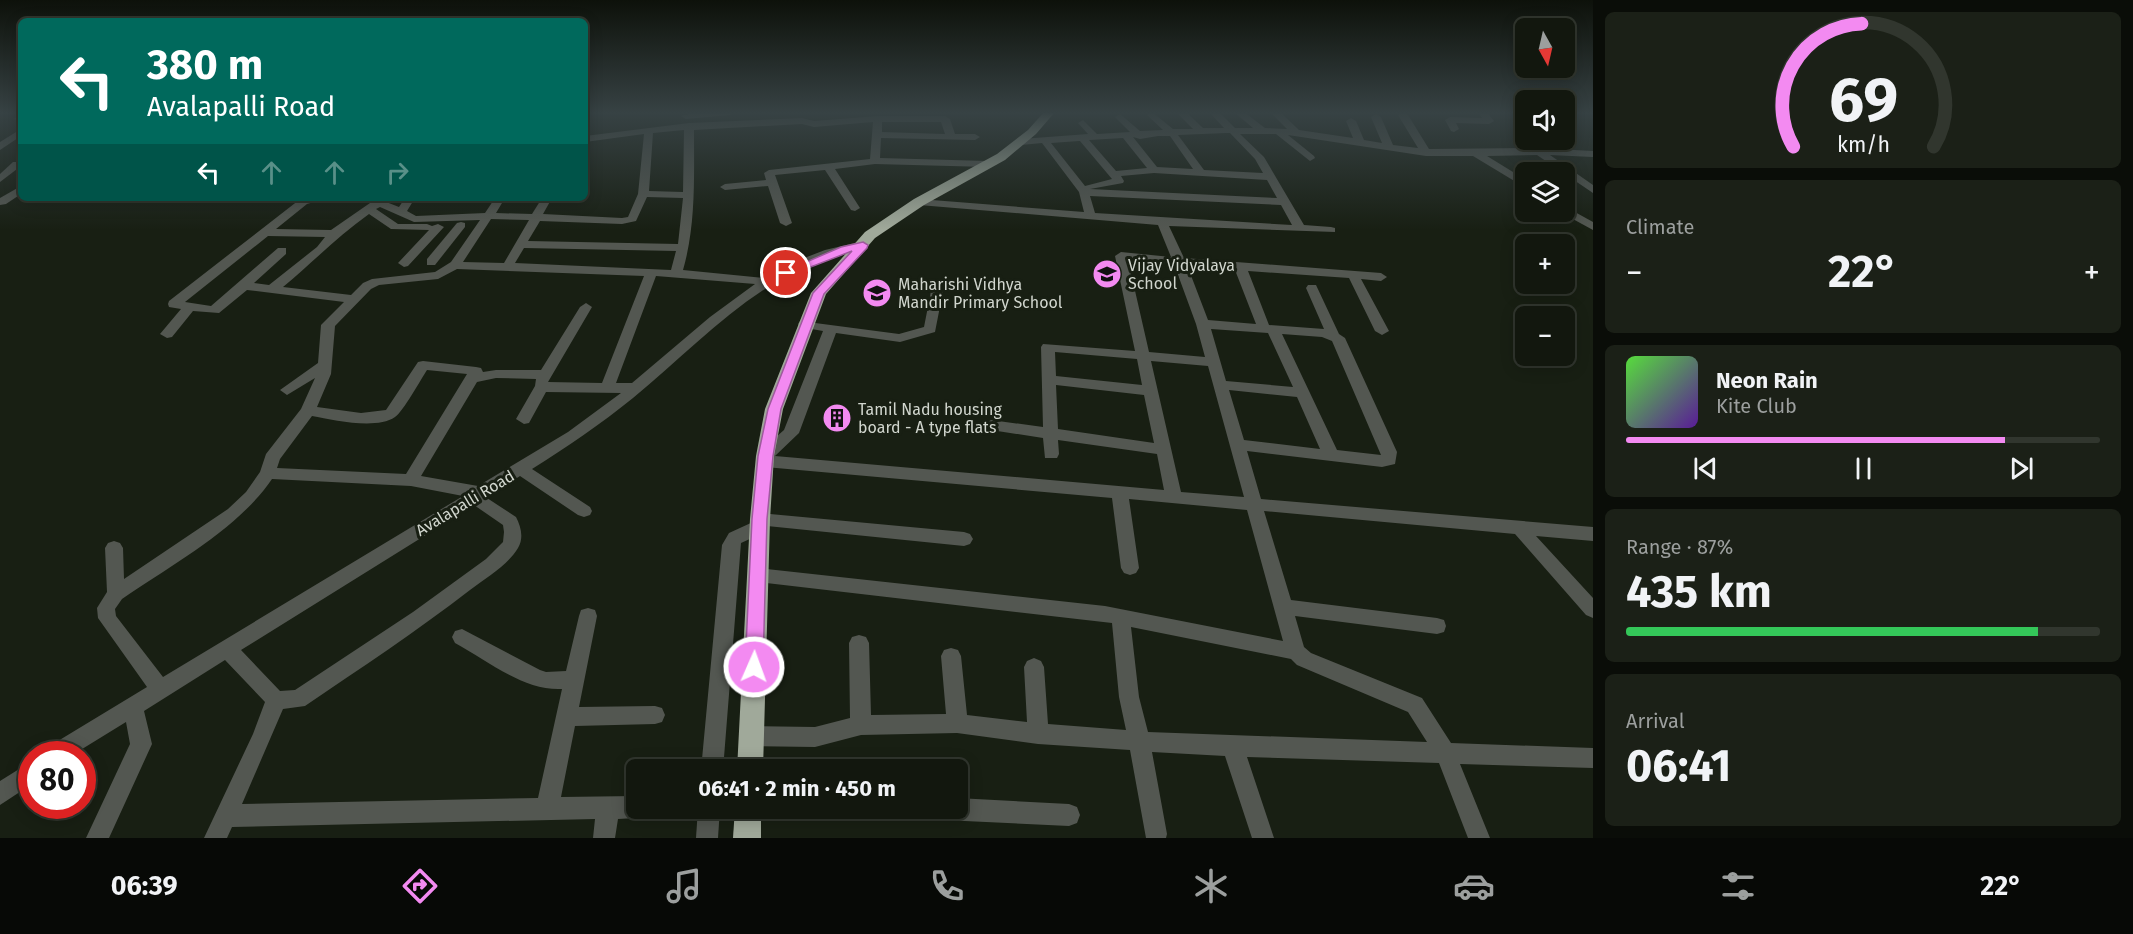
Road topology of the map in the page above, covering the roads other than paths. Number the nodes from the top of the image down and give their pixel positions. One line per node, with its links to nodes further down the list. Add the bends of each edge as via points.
1 (647, 151): 40 (street)
2 (688, 151): 41 (street)
3 (876, 151): 21 (street)
4 (926, 151): 21 (street)
5 (936, 151): 23 (street)
6 (1007, 151): 23 (highway)
7 (1053, 151): 38 (street)
8 (1093, 151): 29 (street)
9 (1139, 151): 26 (street)
10 (1185, 151): 28 (street)
11 (1253, 151): 32 (street)
12 (1302, 151): 20 (street)
13 (1412, 151): 17 (street)
14 (1536, 151): 18 (street)
15 (1538, 151): 22 (street)
16 (1540, 151): 19 (street)
17 (1426, 153): 18 (street)
18 (1476, 154): 33 (street)
19 (1593, 154)
20 (1310, 158)
21 (875, 160): 24 (street)
22 (1553, 162)
23 (988, 164): 49 (highway)
24 (828, 165): 35 (street, via 773,171 768,175); 51 (street)
25 (18, 169): 27 (street)
26 (1154, 170): 28 (street); 29 (street)
27 (2, 173)
28 (1201, 173): 32 (street)
29 (1113, 174): 38 (street, via 1119,181)
30 (1575, 175): 31 (street)
31 (1593, 176)
32 (1270, 177): 50 (street)
33 (1515, 178)
34 (1575, 178): 37 (street)
35 (772, 183): 36 (street); 59 (street)
36 (725, 188)
37 (1593, 189)
38 (1083, 190): 50 (street); 54 (street)
39 (18, 191): 47 (street)
40 (643, 194): 41 (street); 56 (street, via 629,220)
41 (689, 195): 69 (street)
42 (304, 201): 65 (street)
43 (373, 201): 48 (street)
44 (408, 201): 53 (street)
45 (498, 201): 57 (street)
46 (545, 201): 56 (street)
47 (2, 202)
48 (379, 202): 52 (street); 53 (street)
49 (919, 202): 54 (street); 68 (highway)
50 (1284, 202): 63 (street)
51 (855, 208)
52 (368, 209): 62 (street, via 395,227); 66 (street)
53 (401, 212): 57 (street, via 419,219)
54 (1090, 216): 58 (street)
55 (1575, 216): 61 (street)
56 (536, 217): 57 (street); 67 (street)
57 (484, 220): 60 (street); 74 (street)
58 (1162, 222): 63 (street); 71 (street)
59 (786, 223)
60 (461, 225): 62 (street); 73 (street)
61 (1592, 226)
62 (438, 227): 72 (street)
63 (1300, 229): 64 (street)
64 (1331, 230)
65 (263, 232): 66 (street); 88 (street, via 174,304)
66 (334, 234): 85 (street, via 321,250)
67 (522, 244): 69 (street); 75 (street)
68 (864, 245): 81 (street, Avalapalli Road); 89 (highway, via 819,293)
69 (684, 248): 78 (street)
70 (282, 251): 82 (street)
71 (1179, 261): 76 (street); 90 (street); 96 (street, via 1120,256)
72 (404, 262)
73 (431, 262)
74 (455, 265): 75 (street); 86 (street, via 438,275 376,282)
75 (508, 266): 77 (street)
76 (1240, 267): 79 (street); 92 (street)
77 (651, 272): 78 (street); 103 (street)
78 (676, 274): 81 (street)
79 (1353, 275): 80 (street); 93 (street)
80 (1381, 277)
81 (765, 282): 104 (street, Avalapalli Road, via 730,306)
82 (244, 286): 85 (street); 88 (street, via 214,310)
83 (938, 286): 91 (street, via 930,329 900,338)
84 (1312, 288): 95 (street)
85 (272, 290): 86 (street)
86 (354, 299): 98 (street, via 328,325)
87 (586, 306): 101 (street)
88 (188, 308): 94 (street)
89 (805, 324): 91 (street); 116 (highway, via 774,409)
90 (1203, 324): 92 (street); 97 (street)
91 (831, 328): 116 (street, via 791,433)
92 (1268, 329): 95 (street); 107 (street)
93 (1382, 331)
94 (167, 334)
95 (1333, 335): 115 (street, via 1338,338 1389,460)
96 (1144, 356): 97 (street); 100 (street, via 1048,347); 106 (street)
97 (1214, 362): 102 (street)
98 (325, 365): 105 (street); 108 (street)
99 (471, 378): 101 (street, via 496,374); 108 (street, via 476,371 423,365 391,413 384,416); 119 (street)
100 (1048, 380): 106 (street); 111 (street)
101 (544, 381): 103 (street, via 547,388); 109 (street)
102 (1220, 385): 107 (street); 112 (street)
103 (607, 388): 104 (street)
104 (636, 388): 117 (street, Avalapalli Road)
105 (287, 390)
106 (1151, 392): 113 (street)
107 (1302, 393): 115 (street)
108 (308, 411): 118 (street, via 272,458)
109 (524, 419)
110 (991, 424): 111 (street)
111 (1050, 434): 113 (street); 114 (street)
112 (1238, 445): 115 (street); 123 (street)
113 (1161, 448): 122 (street)
114 (1051, 454)
115 (1331, 456)
116 (765, 459): 120 (street); 125 (highway)
117 (521, 469): 121 (street, Avalapalli Road); 124 (street)
118 (268, 473): 119 (street); 132 (street, via 234,513)
119 (411, 480): 121 (street)
120 (1120, 492): 122 (street); 130 (street)
121 (478, 495): 140 (street, Avalapalli Road); 146 (street, via 510,522 511,545 420,618 308,693 298,699)
122 (1174, 497): 123 (street)
123 (1255, 504): 126 (street); 133 (street)
124 (584, 511)
125 (759, 523): 128 (street); 131 (highway); 159 (street, via 735,538 731,545)
126 (1518, 527): 127 (street); 134 (street)
127 (1593, 534)
128 (964, 538)
129 (114, 548): 132 (street)
130 (1130, 568)
131 (757, 575): 136 (street); 153 (highway)
132 (116, 594): 145 (street, via 106,608 106,618)
133 (1284, 607): 137 (street); 141 (street)
134 (1593, 610)
135 (588, 616): 144 (street)
136 (1121, 616): 141 (street); 154 (street, via 1129,697)
137 (1437, 626)
138 (462, 637): 144 (street, via 546,681)
139 (859, 643): 151 (street)
140 (226, 649): 145 (street, Avalapalli Road); 146 (street)
141 (1296, 652): 157 (street, via 1304,659 1415,705)
142 (951, 656): 150 (street)
143 (1034, 668): 152 (street)
144 (575, 680): 149 (street)
145 (160, 689): 147 (street, Avalapalli Road)
146 (276, 700): 166 (street)
147 (133, 705): 155 (street, Avalapalli Road); 170 (street, via 141,744)
148 (655, 715): 149 (street)
149 (567, 717): 162 (street)
150 (957, 723): 151 (street); 152 (street)
151 (861, 725): 153 (street, via 815,737)
152 (1038, 734): 154 (street)
153 (751, 736): 160 (highway)
154 (1139, 739): 156 (street); 169 (street)
155 (76, 741)
156 (1233, 745): 157 (street); 175 (street)
157 (1445, 752): 158 (street); 176 (street)
158 (1593, 758)
159 (713, 759)
160 (750, 759)
161 (626, 808): 163 (street)
162 (547, 810): 163 (street); 166 (street)
163 (609, 810): 172 (street)
164 (968, 810): 165 (street)
165 (1069, 815)
166 (225, 816): 171 (street)
167 (708, 819): 173 (street)
168 (748, 819): 174 (highway)
169 (1156, 834)
170 (97, 838)
171 (215, 838)
172 (604, 838)
173 (707, 838)
174 (747, 838)
175 (1263, 838)
176 (1479, 838)

